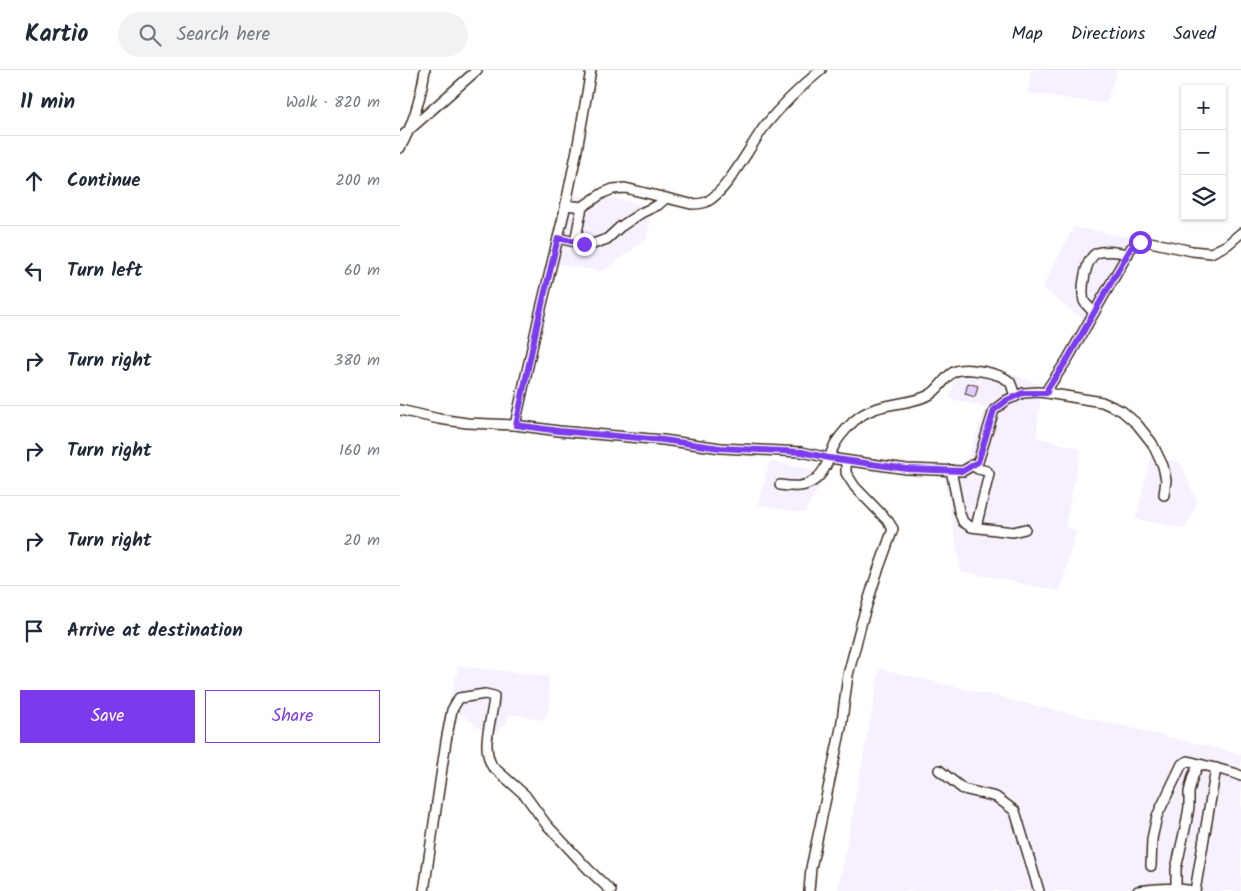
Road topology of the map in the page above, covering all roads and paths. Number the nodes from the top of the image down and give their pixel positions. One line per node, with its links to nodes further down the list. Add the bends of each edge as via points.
1 (425, 70): 5 (lane)
2 (477, 70): 5 (lane)
3 (591, 70): 9 (lane)
4 (821, 70): 8 (lane, via 765,126 730,178 708,201 691,204)
5 (408, 131): 6 (lane); 7 (lane)
6 (400, 138)
7 (400, 148)
8 (666, 198): 10 (lane, via 624,188 613,189); 13 (lane, via 620,226 607,239 594,244)
9 (566, 205): 10 (lane); 12 (lane)
10 (582, 207): 13 (lane)
11 (1241, 233): 14 (lane, via 1211,253 1140,242)
12 (558, 238): 13 (lane); 19 (lane)
13 (575, 242)
14 (1128, 254): 15 (lane); 15 (lane, via 1096,253 1090,259 1083,283 1084,301)
15 (1094, 313): 16 (lane)
16 (1047, 393): 17 (lane, via 1023,393); 25 (lane, via 1102,402 1122,411 1137,424 1152,443 1163,466 1166,480)
17 (1015, 397): 20 (lane, via 1010,383 1000,376 968,369 954,371 929,396 864,413 835,444); 22 (lane, via 994,410 978,462)
18 (400, 410): 19 (lane, via 467,423)
19 (516, 425): 20 (lane, via 720,448 802,452)
20 (829, 458): 21 (lane); 24 (lane, via 816,479 794,487)
21 (846, 460): 23 (lane, via 907,469); 36 (lane, via 846,473 855,487 893,529 862,621 848,675 841,728)
22 (972, 466): 23 (lane, via 963,471); 26 (lane, via 989,474)
23 (951, 470): 26 (lane, via 963,522)
24 (780, 485)
25 (1164, 495)
26 (976, 527): 27 (lane, via 1013,532)
27 (1025, 529)
28 (1199, 764): 29 (lane); 32 (lane, via 1188,761 1182,764 1166,795 1157,816); 33 (lane, via 1189,792 1176,869)
29 (1216, 768): 31 (lane); 39 (lane)
30 (939, 770): 37 (lane, via 963,789 996,797 1015,811)
31 (1241, 776)
32 (1150, 866)
33 (1176, 888): 38 (lane); 39 (lane)
34 (424, 891): 35 (lane, via 452,710 459,698 485,694 494,696 487,736 492,766 524,795 546,824)
35 (611, 891)
36 (809, 891)
37 (1039, 891)
38 (1138, 891)
39 (1194, 891)

